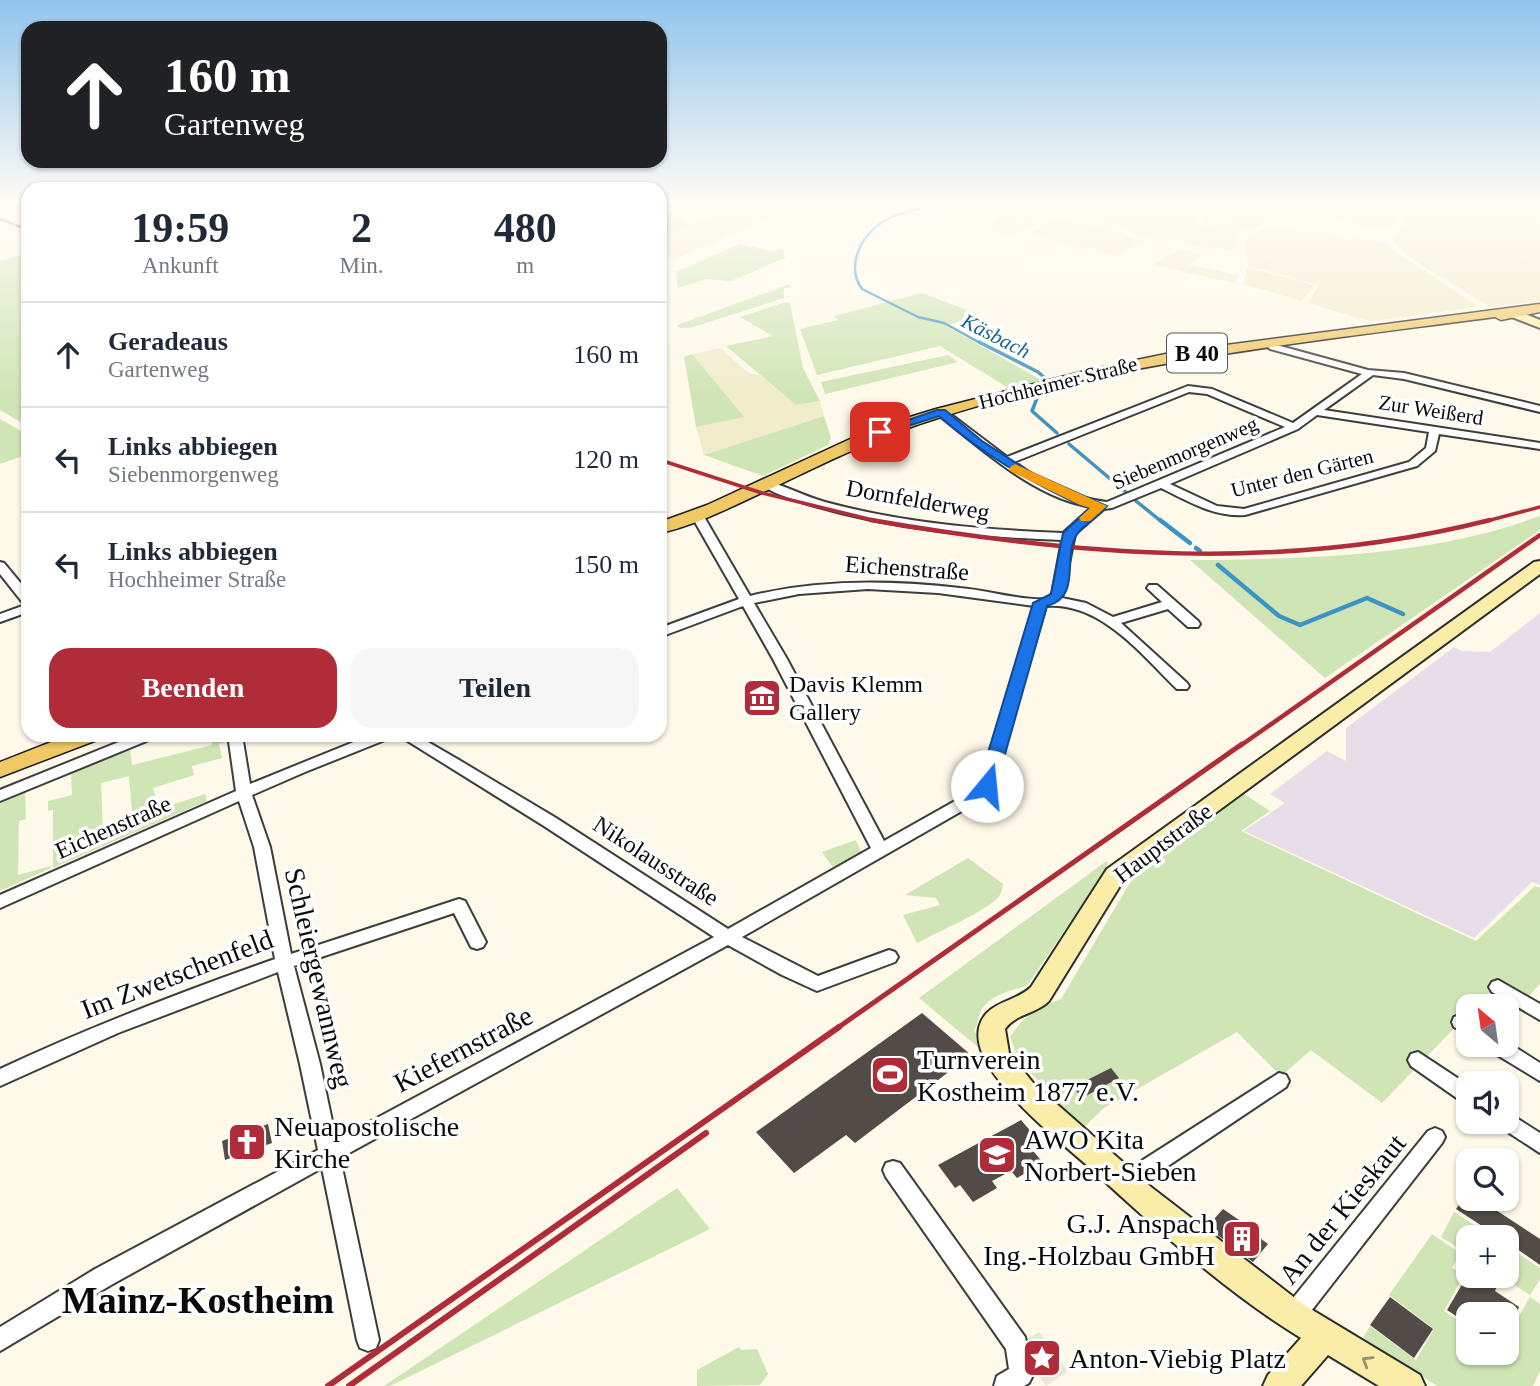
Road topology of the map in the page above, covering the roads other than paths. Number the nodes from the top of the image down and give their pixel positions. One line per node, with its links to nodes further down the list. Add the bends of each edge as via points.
1 (1540, 308): 2 (main road, Hochheimer Straße / B 40)
2 (1518, 312): 3 (street); 7 (main road, Hochheimer Straße / B 40, via 1140,362)
3 (1540, 322)
4 (1273, 347): 5 (street)
5 (1368, 373): 6 (street, via 1404,376); 8 (street, Siebenmorgenweg)
6 (1540, 409)
7 (941, 412): 12 (street, Siebenmorgenweg); 13 (main road, Hochheimer Straße / B 40, via 862,439)
8 (1316, 412): 9 (street, Siebenmorgenweg); 10 (street, Zur Weißerd)
9 (1294, 427): 12 (street, via 1195,389); 14 (street, Siebenmorgenweg)
10 (1435, 430): 11 (street, Zur Weißerd); 14 (street, Unter den Gärten, via 1431,449 1413,464 1245,512 1214,509)
11 (1540, 446)
12 (1004, 462): 15 (street, Siebenmorgenweg, via 1085,503)
13 (765, 483): 16 (main road, Hochheimer Straße / B 40); 18 (street, Dornfelderweg, via 820,503 936,527)
14 (1162, 484): 15 (street, Siebenmorgenweg)
15 (1100, 506): 18 (street)
16 (697, 515): 17 (main road, Hochheimer Straße / B 40); 23 (street)
17 (667, 526)
18 (1068, 537): 24 (street, Kiefernstraße, via 1058,595)
19 (0, 566): 22 (street)
20 (1540, 566): 59 (street, Hauptstraße, via 1115,875 1040,994 995,1021 993,1045 1012,1077)
21 (1153, 588): 25 (street)
22 (21, 592)
23 (746, 601): 24 (street, Eichenstraße, via 815,587 864,585); 30 (street, Eichenstraße); 40 (street)
24 (1046, 602): 28 (street, Eichenstraße, via 1087,606); 40 (street, Kiefernstraße, via 987,786)
25 (1170, 604): 28 (street); 29 (street)
26 (21, 610): 27 (street)
27 (0, 618)
28 (1111, 622): 31 (street, Eichenstraße)
29 (1193, 624)
30 (667, 630)
31 (1182, 685)
32 (71, 742): 37 (main road)
33 (132, 742): 39 (street)
34 (236, 742): 38 (street)
35 (367, 742): 38 (street, Eichenstraße)
36 (417, 742): 42 (street, Nikolausstraße, via 540,814)
37 (0, 770)
38 (244, 794): 41 (street, Eichenstraße); 45 (street, Schleiergewannweg, via 262,847)
39 (0, 796)
40 (880, 849): 42 (street, Kiefernstraße)
41 (0, 902)
42 (728, 937): 44 (street, Nikolausstraße, via 817,984); 57 (street, Kiefernstraße)
43 (477, 942): 45 (street, Im Zwetschenfeld, via 459,905)
44 (889, 957)
45 (284, 962): 51 (street, Im Zwetschenfeld, via 138,1016); 57 (street, Schleiergewannweg)
46 (1498, 987): 47 (street)
47 (1540, 1013)
48 (1515, 1057): 50 (street)
49 (1418, 1060): 53 (street)
50 (1540, 1073)
51 (0, 1078)
52 (1279, 1081): 59 (street)
53 (1456, 1087)
54 (1519, 1129): 56 (street)
55 (1435, 1138): 60 (street, An der Kieskaut)
56 (1540, 1144)
57 (329, 1152): 62 (street, Kiefernstraße, via 103,1277); 63 (street, Schleiergewannweg)
58 (893, 1170): 64 (street, via 1017,1345 1021,1375)
59 (1125, 1183): 60 (street, Hauptstraße)
60 (1293, 1316): 61 (street, Hauptstraße)
61 (1324, 1336): 65 (street); 66 (street, Hauptstraße, one-way to 61)
62 (0, 1340)
63 (368, 1340)
64 (1006, 1386)
65 (1279, 1386)
66 (1409, 1386)

